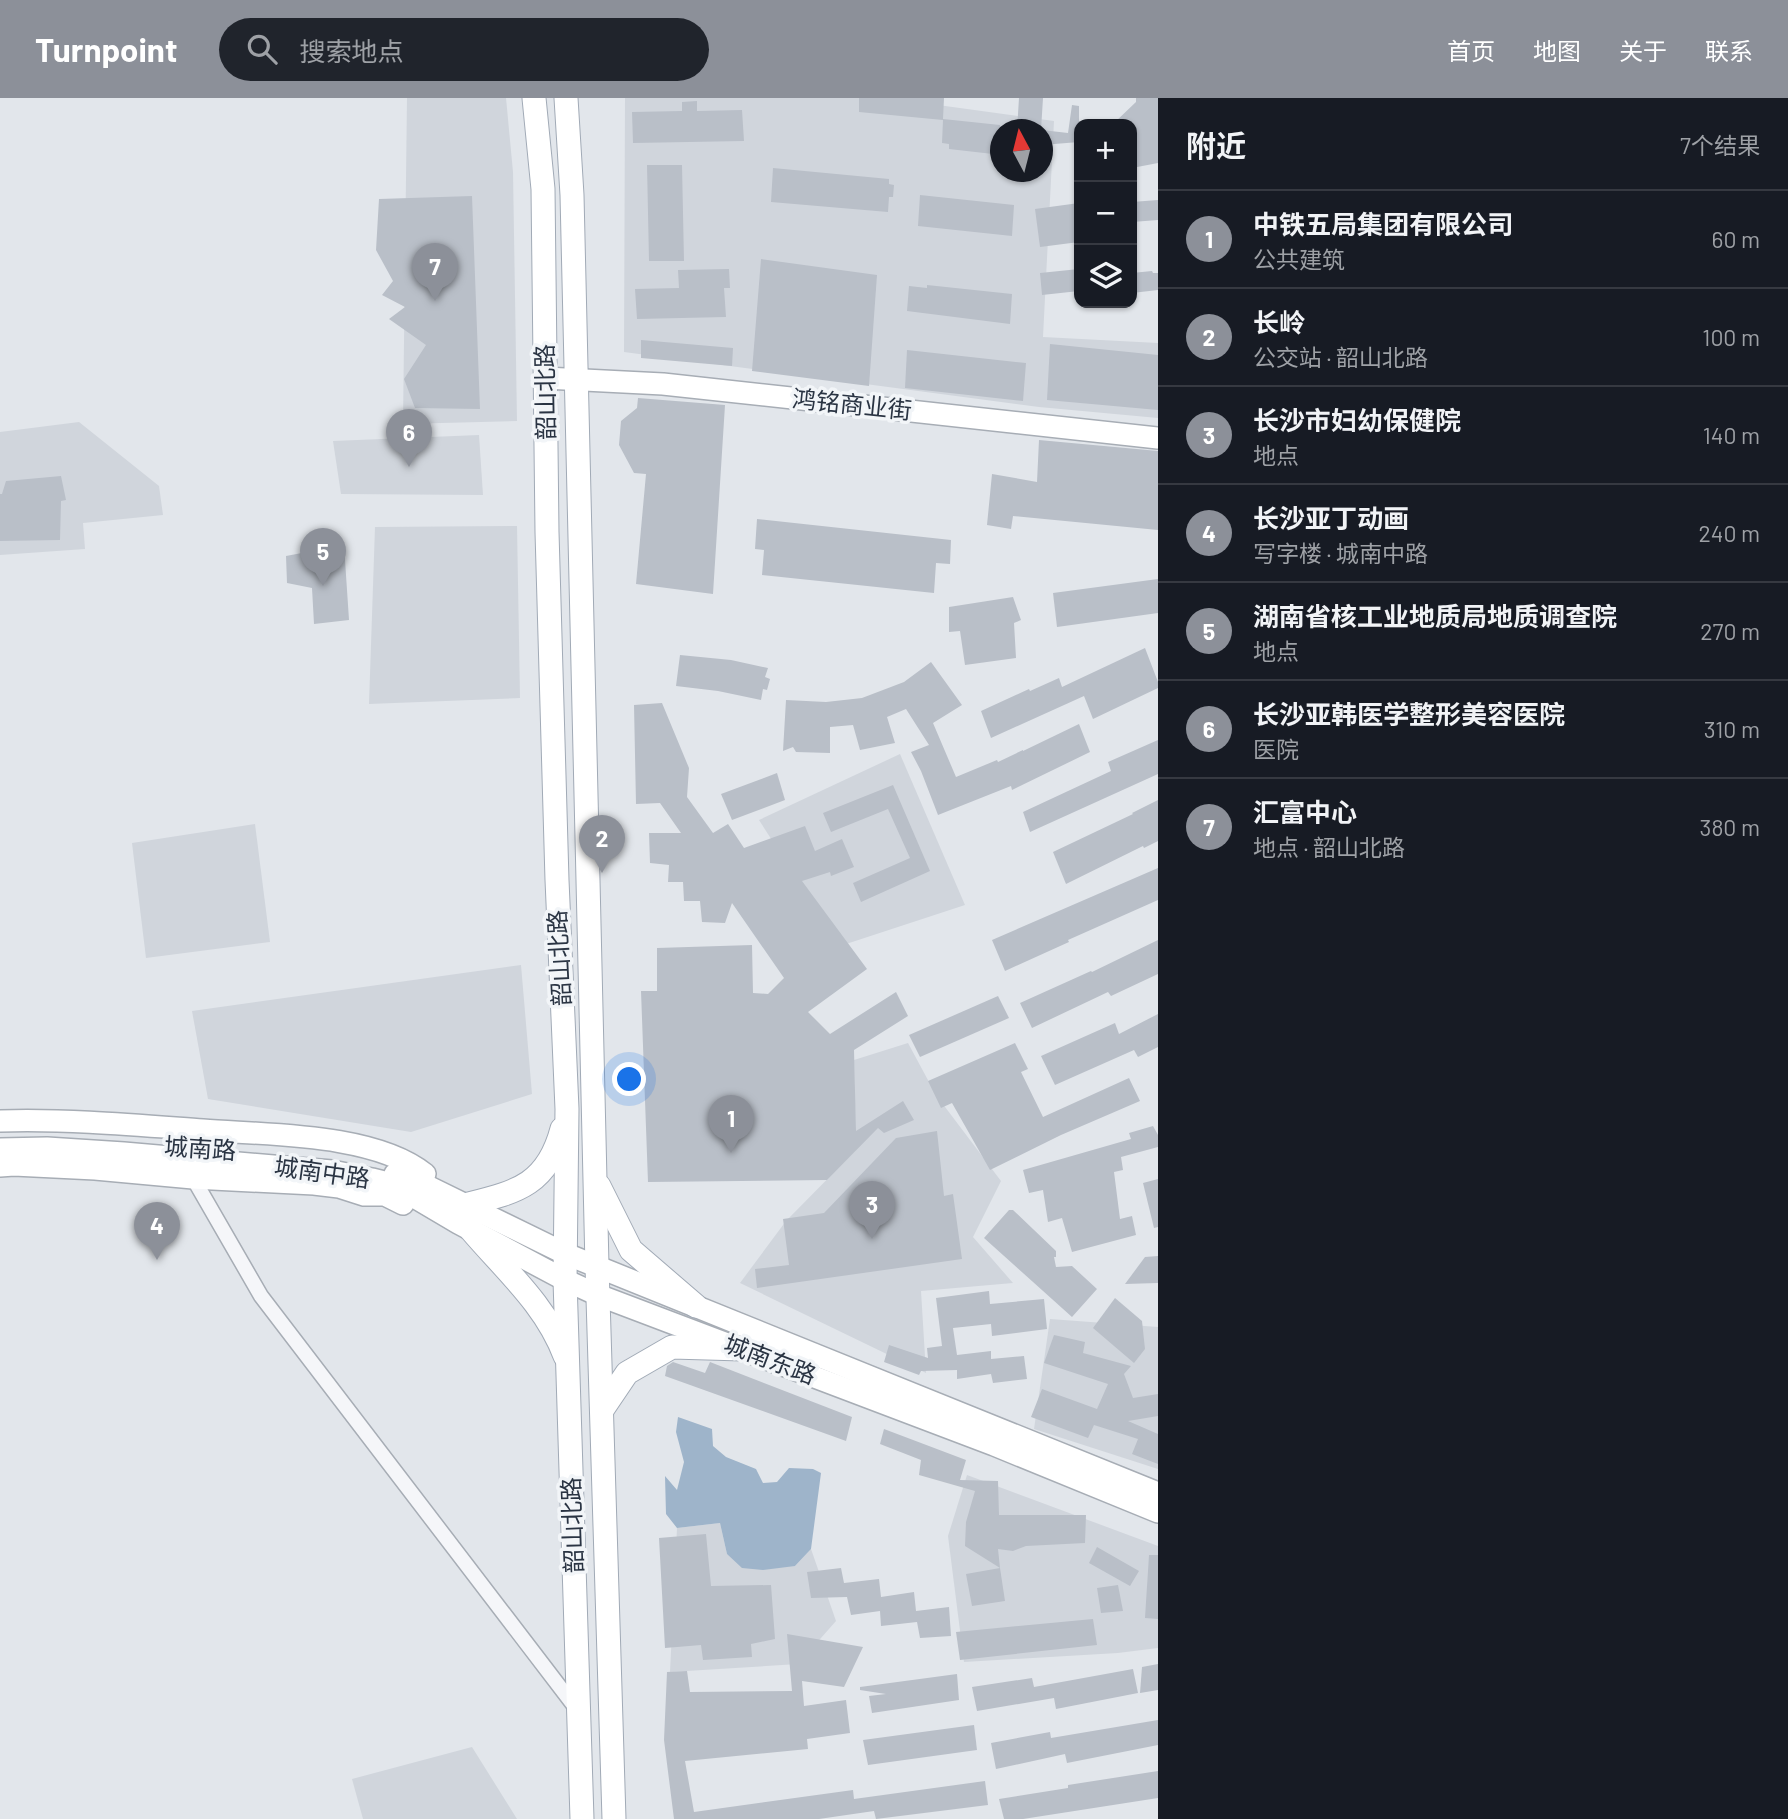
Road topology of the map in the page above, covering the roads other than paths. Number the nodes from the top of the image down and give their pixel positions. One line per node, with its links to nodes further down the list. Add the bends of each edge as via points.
1 (534, 98): 3 (main road, 韶山北路, via 543,189)
2 (566, 98): 4 (main road, 韶山北路)
3 (545, 378): 4 (main road, 鸿铭商业街); 6 (main road, 韶山北路, via 556,866)
4 (575, 379): 5 (main road, 鸿铭商业街, via 663,384); 12 (main road, 韶山北路)
5 (1158, 438)
6 (567, 1109): 14 (main road, via 558,1144 543,1170 520,1188); 15 (main road, 韶山北路)
7 (0, 1121): 14 (main road, via 128,1124 354,1144 419,1169)
8 (0, 1137): 13 (main road, 城南路, via 274,1154 371,1167)
9 (0, 1149): 13 (main road, 城南中路, via 124,1153)
10 (0, 1167): 11 (main road)
11 (193, 1178): 14 (main road, via 339,1187 364,1195 385,1195 414,1209); 25 (street, via 261,1296)
12 (595, 1179): 16 (main road, 韶山北路); 19 (main road, via 631,1250)
13 (395, 1180): 14 (main road, 城南东路)
14 (463, 1215): 15 (main road, 城南东路); 17 (main road, 城南东路); 21 (main road, via 529,1294 551,1327)
15 (566, 1254): 16 (main road, 城南东路); 17 (main road, 韶山北路)
16 (597, 1266): 18 (main road, 韶山北路); 19 (main road, 城南东路)
17 (565, 1280): 18 (main road, 城南东路); 21 (main road, 韶山北路)
18 (598, 1295): 20 (main road, 城南东路); 22 (main road, 韶山北路)
19 (696, 1306): 23 (main road, 城南东路)
20 (742, 1349): 22 (main road, via 672,1347 627,1373); 24 (main road, 城南东路)
21 (568, 1366): 25 (main road, 韶山北路)
22 (602, 1410): 27 (main road, 韶山北路)
23 (1158, 1493)
24 (1158, 1512)
25 (579, 1713): 26 (main road, 韶山北路)
26 (582, 1819)
27 (614, 1819)

